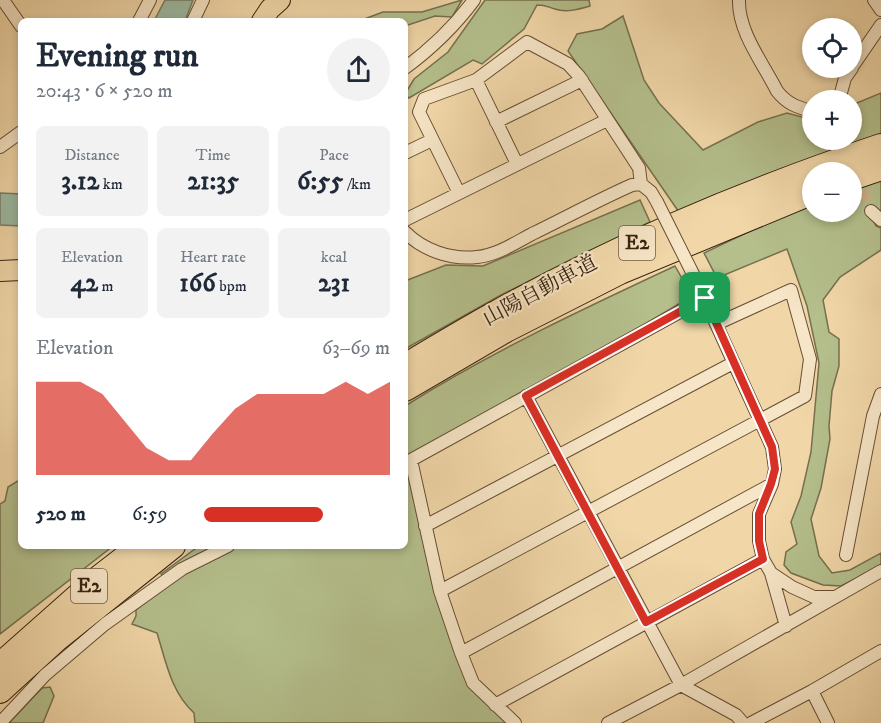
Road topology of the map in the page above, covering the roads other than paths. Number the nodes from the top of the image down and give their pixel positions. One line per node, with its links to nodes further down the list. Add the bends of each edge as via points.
1 (3, 0): 10 (street)
2 (150, 0): 8 (street)
3 (203, 0): 9 (street)
4 (474, 0): 13 (street, via 431,49)
5 (739, 0): 16 (street, via 743,28 777,91 784,100)
6 (874, 0): 7 (street)
7 (881, 10)
8 (141, 18)
9 (194, 18)
10 (18, 22)
11 (881, 25): 12 (street)
12 (862, 53)
13 (408, 66)
14 (476, 80): 15 (street, via 527,42 568,64); 18 (street); 20 (street, via 424,99 420,112)
15 (582, 80): 17 (street); 18 (street)
16 (802, 109)
17 (607, 120): 24 (street); 27 (street, via 639,168)
18 (496, 122): 24 (street)
19 (18, 134): 22 (street)
20 (432, 140): 23 (street); 28 (street)
21 (881, 146): 39 (highway, 山陽自動車道 / E2, via 710,210 611,254 497,312)
22 (0, 147)
23 (408, 152)
24 (517, 164): 28 (street)
25 (881, 168): 26 (highway)
26 (862, 175)
27 (641, 184): 33 (street, via 622,189 501,250 477,257 456,257 431,250); 36 (street, bridge, via 657,202)
28 (459, 193): 31 (street)
29 (802, 197): 40 (highway, 山陽自動車道 / E2, via 620,272 506,330)
30 (871, 211): 32 (street)
31 (408, 218)
32 (881, 220)
33 (408, 235)
34 (18, 270): 35 (main road)
35 (0, 271)
36 (705, 298): 37 (street); 42 (street)
37 (716, 324): 38 (street); 43 (street, via 792,290 810,359 805,396)
38 (733, 363): 43 (street); 44 (street)
39 (408, 364)
40 (408, 387)
41 (881, 394): 51 (street, via 873,416)
42 (526, 396): 44 (street); 47 (street, via 411,460)
43 (759, 420): 45 (street, via 772,447 775,469); 46 (street)
44 (557, 456): 46 (street); 47 (street)
45 (771, 484): 52 (street, via 759,514); 53 (street)
46 (588, 512): 53 (street); 56 (street)
47 (425, 526): 56 (street)
48 (137, 549): 60 (highway, E2)
49 (169, 549): 60 (highway, E2)
50 (222, 549): 70 (street, via 182,569 105,624 45,675)
51 (846, 555)
52 (763, 559): 55 (street); 58 (street)
53 (618, 567): 58 (street); 62 (street)
54 (881, 571): 57 (street)
55 (771, 573): 57 (street, via 814,597); 59 (street)
56 (440, 591): 62 (street)
57 (832, 597): 59 (street)
58 (646, 622): 65 (street); 69 (street)
59 (786, 626): 65 (street)
60 (51, 632): 63 (highway); 64 (highway, E2); 67 (highway, E2); 68 (highway)
61 (881, 651): 66 (street)
62 (461, 652): 69 (street, via 473,683)
63 (0, 658)
64 (0, 665)
65 (681, 685): 72 (street); 73 (street, via 736,715)
66 (812, 691): 74 (street); 75 (street)
67 (0, 692)
68 (0, 700)
69 (495, 705): 71 (street)
70 (0, 723)
71 (515, 723)
72 (608, 723)
73 (743, 723)
74 (750, 723)
75 (828, 723)

